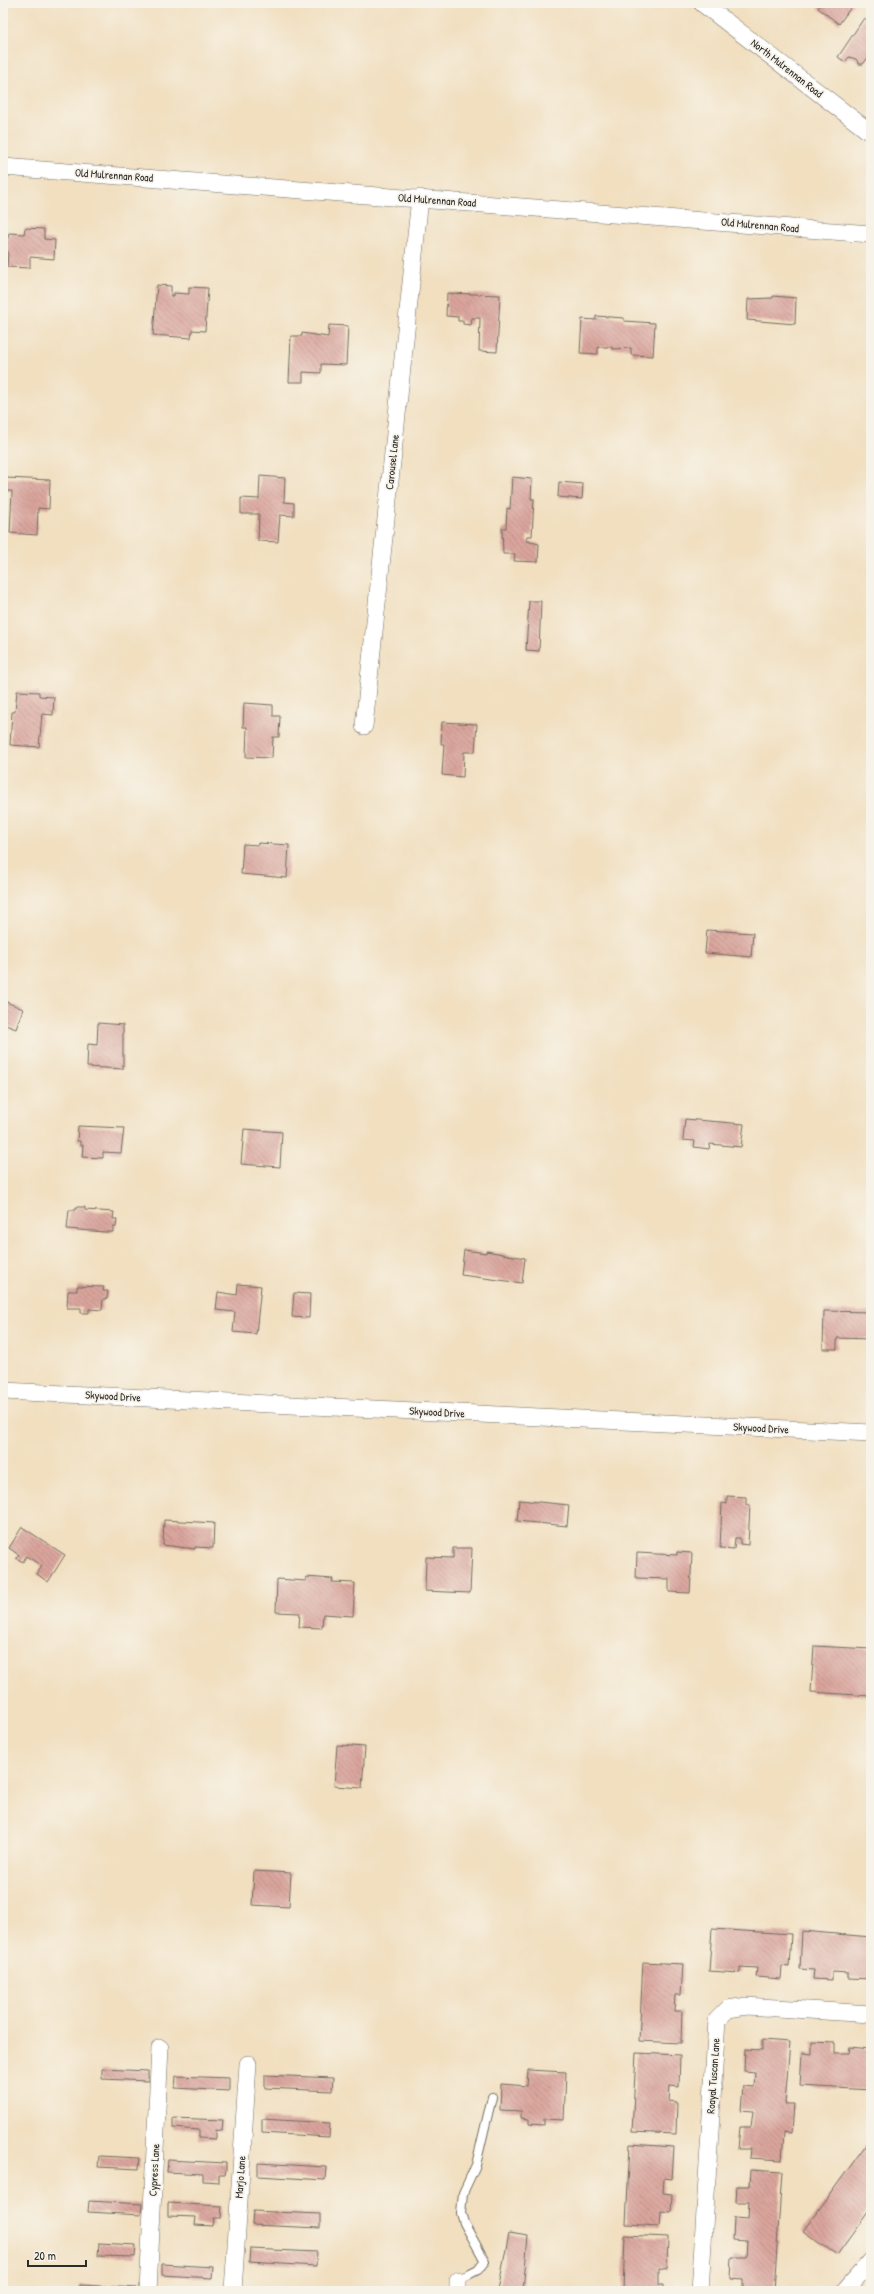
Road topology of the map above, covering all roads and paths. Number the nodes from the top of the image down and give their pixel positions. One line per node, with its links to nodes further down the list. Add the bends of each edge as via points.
1 (702, 3): 2 (street, North Mulrennan Road)
2 (721, 8): 3 (street, North Mulrennan Road)
3 (871, 133)
4 (3, 167): 5 (street, Old Mulrennan Road)
5 (420, 198): 6 (street, Old Mulrennan Road); 7 (street, Carousel Lane)
6 (871, 234)
7 (364, 726)
8 (3, 1391): 9 (street, Skywood Drive)
9 (871, 1433)
10 (871, 2014): 18 (street, Roayal Tuscan Lane, via 747,2006 728,2009 717,2020)
11 (160, 2048): 16 (street, Cypress Lane)
12 (248, 2064): 17 (street, Marjo Lane)
13 (492, 2097): 15 (lane, via 476,2165 464,2193 461,2213 485,2261 478,2270)
14 (871, 2261): 19 (street)
15 (458, 2285)
16 (148, 2291)
17 (233, 2291)
18 (700, 2291)
19 (845, 2291)

